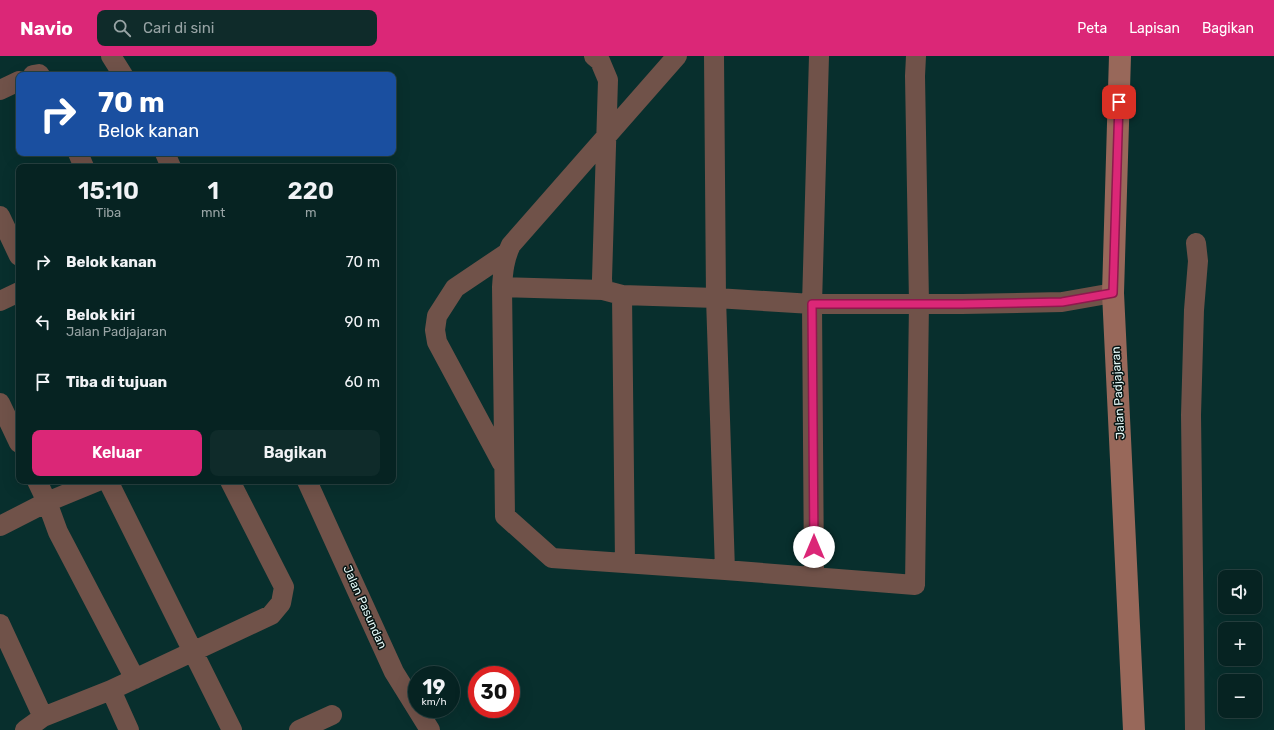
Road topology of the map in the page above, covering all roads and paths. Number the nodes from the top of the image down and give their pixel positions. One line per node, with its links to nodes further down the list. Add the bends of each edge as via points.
1 (111, 56): 8 (street)
2 (594, 56): 11 (street, via 600,61 608,80)
3 (676, 56): 11 (street)
4 (714, 56): 20 (street)
5 (818, 56): 23 (street)
6 (916, 56): 22 (street)
7 (1120, 56): 19 (main road, Jalan Padjajaran)
8 (121, 72)
9 (16, 82): 10 (street)
10 (0, 90)
11 (606, 136): 15 (street, via 511,245); 18 (street, via 602,279)
12 (0, 216): 14 (street)
13 (1196, 243): 49 (street, via 1191,415)
14 (16, 250)
15 (507, 253): 16 (street); 26 (street, via 455,288 437,316 435,330 437,342)
16 (502, 287): 18 (street); 26 (street)
17 (16, 293): 21 (street)
18 (613, 293): 20 (street); 34 (street)
19 (1113, 293): 22 (street, via 1062,302); 48 (main road, Jalan Padjajaran)
20 (716, 298): 23 (street); 35 (street)
21 (0, 301)
22 (919, 303): 23 (street); 36 (street, via 915,585)
23 (812, 304): 36 (street)
24 (6, 408): 25 (street)
25 (16, 435)
26 (504, 466): 34 (street, via 505,516 552,558)
27 (38, 484): 32 (street)
28 (91, 484): 32 (street)
29 (110, 484): 38 (street)
30 (232, 484): 38 (street, via 284,587 281,603 271,615)
31 (308, 484): 47 (street, Jalan Pasundan, via 394,672)
32 (47, 502): 33 (street); 39 (street, via 58,532)
33 (0, 526)
34 (625, 563): 35 (street)
35 (725, 570): 36 (street)
36 (814, 577)
37 (0, 624): 42 (street)
38 (193, 651): 39 (street); 45 (street)
39 (135, 679): 40 (street)
40 (111, 690): 42 (street); 44 (street)
41 (332, 715): 46 (street)
42 (43, 717): 43 (street)
43 (25, 730)
44 (129, 730)
45 (232, 730)
46 (299, 730)
47 (430, 730)
48 (1134, 730)
49 (1195, 730)

